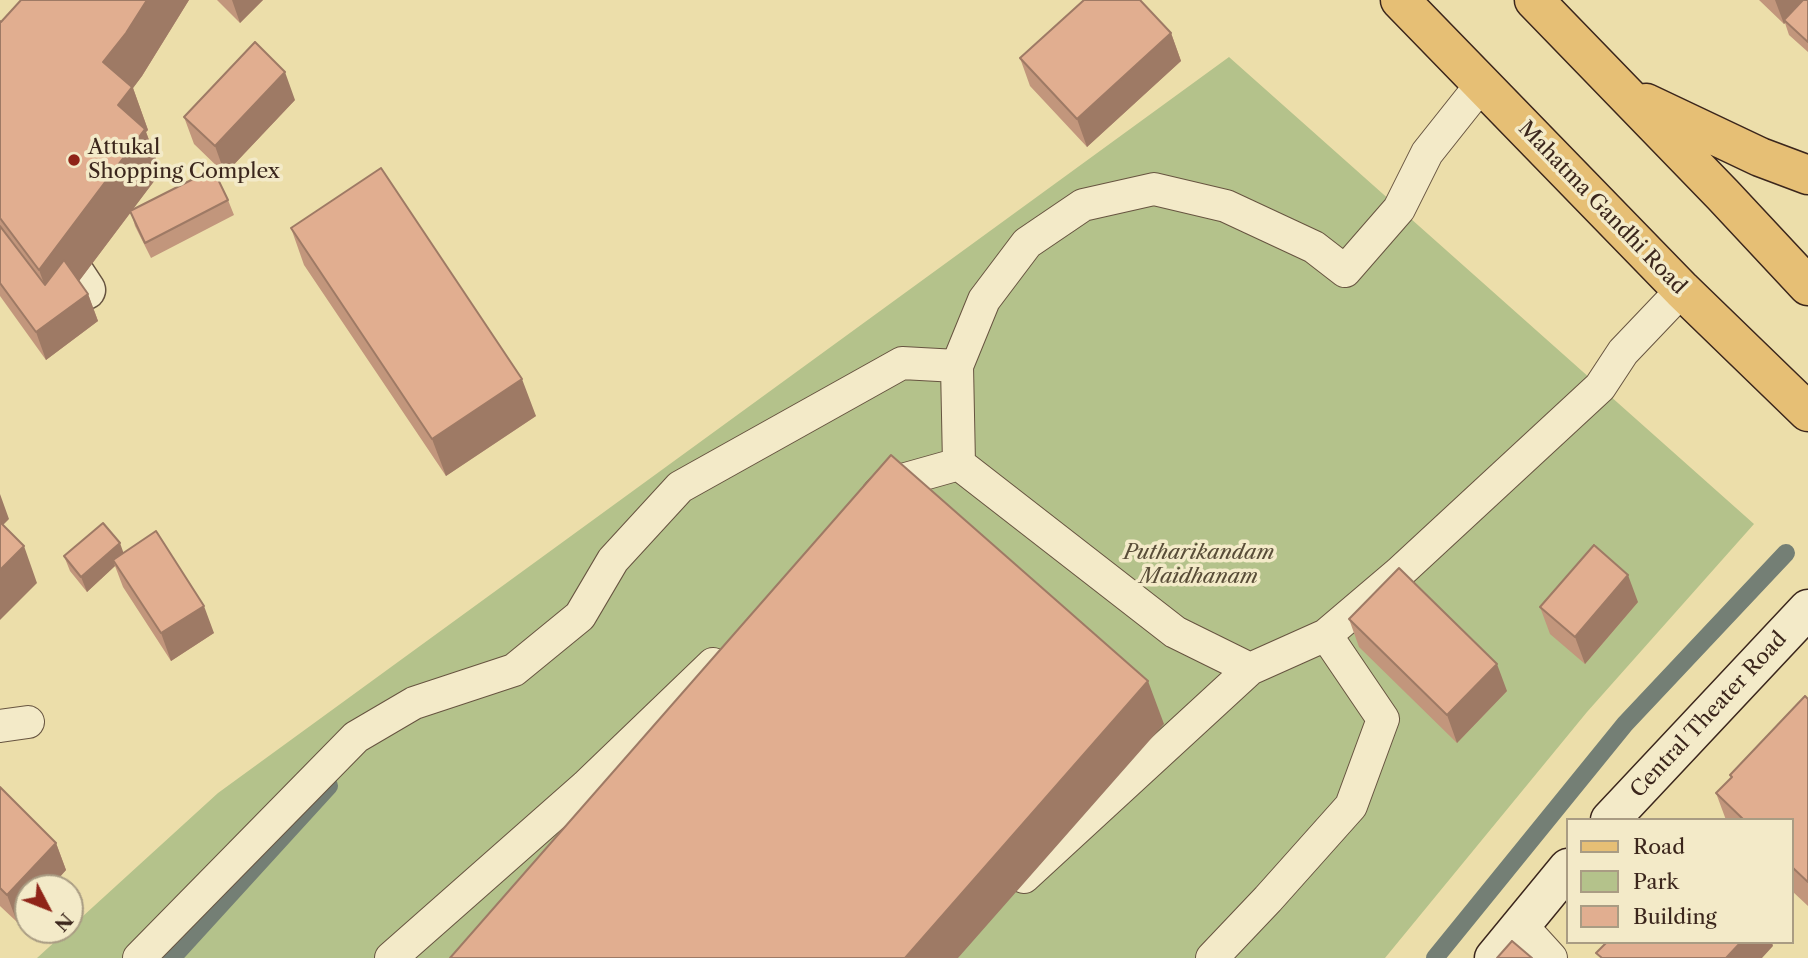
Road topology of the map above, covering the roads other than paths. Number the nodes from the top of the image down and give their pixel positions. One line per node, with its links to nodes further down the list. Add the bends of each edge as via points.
1 (1400, 0): 3 (main road, Mahatma Gandhi Road)
2 (1534, 0): 4 (main road)
3 (1481, 85): 9 (main road, Mahatma Gandhi Road); 10 (lane, via 1427,153 1399,209 1345,271 1314,247 1226,206 1154,189 1083,205 1027,243 984,300)
4 (1625, 93): 5 (main road); 7 (main road)
5 (1808, 175)
6 (0, 194): 8 (street, via 57,246)
7 (1808, 286)
8 (86, 290)
9 (1682, 290): 11 (main road, Mahatma Gandhi Road); 15 (lane, via 1623,352 1600,387)
10 (957, 366): 12 (lane); 22 (lane, via 902,363 680,487 613,560 580,616 514,670 414,703 356,737)
11 (1808, 412)
12 (959, 464): 13 (lane, via 888,484); 17 (lane, via 1175,632)
13 (859, 514)
14 (1808, 609): 18 (street, Central Theater Road)
15 (1326, 635): 17 (lane); 24 (lane, via 1383,719 1351,806)
16 (732, 644): 23 (lane, via 586,786)
17 (1250, 669): 20 (lane)
18 (1611, 818)
19 (1566, 870): 21 (street)
20 (1006, 893)
21 (1521, 925): 25 (street); 26 (lane)
22 (139, 958)
23 (391, 958)
24 (1212, 958)
25 (1493, 958)
26 (1551, 958)

